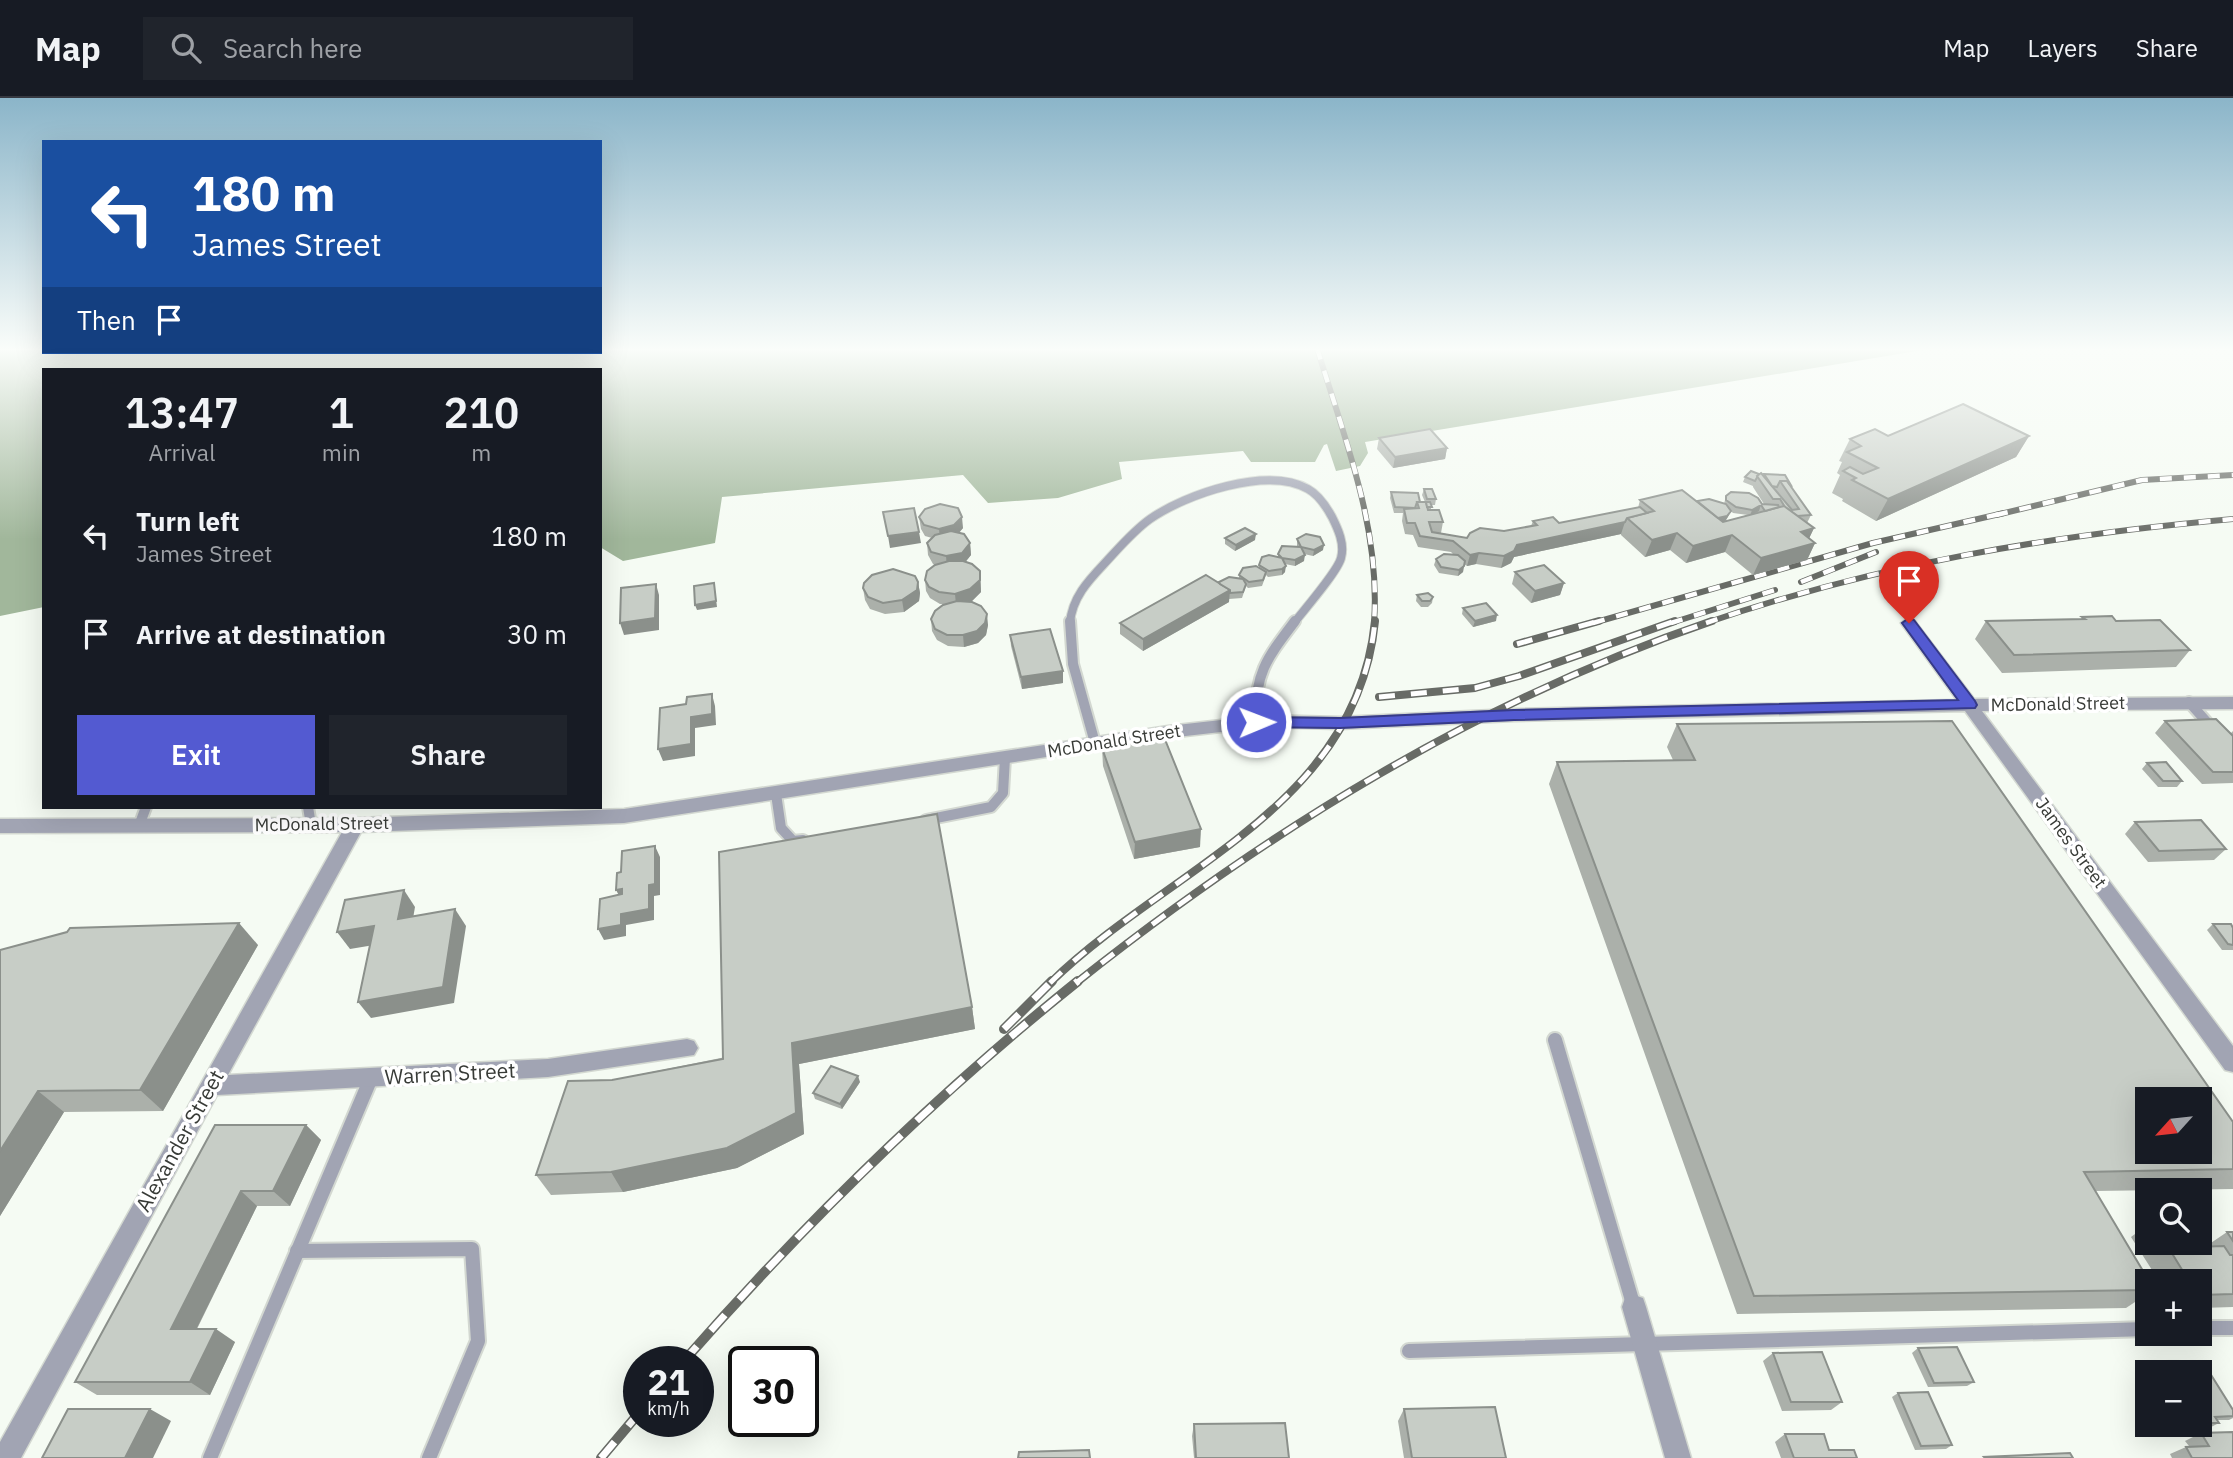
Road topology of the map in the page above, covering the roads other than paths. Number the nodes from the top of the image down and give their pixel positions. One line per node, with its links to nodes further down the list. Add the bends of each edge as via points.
1 (1909, 623): 4 (street, James Street)
2 (2189, 702): 3 (street, McDonald Street); 4 (street, McDonald Street); 6 (lane)
3 (2233, 703)
4 (1970, 705): 5 (street, McDonald Street); 20 (street, James Street)
5 (1256, 722): 7 (street, McDonald Street); 7 (lane, via 1255,692 1270,654 1341,561 1341,533 1326,506 1301,485 1263,482 1184,499 1149,520 1076,596 1069,635)
6 (2224, 741)
7 (1095, 743): 8 (street, McDonald Street)
8 (1005, 758): 9 (street, McDonald Street); 12 (lane, via 1003,793 991,807)
9 (776, 794): 15 (street, McDonald Street, via 624,816); 17 (lane, via 781,828 793,841)
10 (145, 809): 13 (lane)
11 (307, 809): 14 (lane)
12 (910, 823)
13 (139, 825): 14 (street, McDonald Street); 16 (street, McDonald Street)
14 (311, 825): 15 (street, McDonald Street)
15 (355, 825): 22 (street, Alexander Street)
16 (0, 826)
17 (819, 837)
18 (1555, 1040): 24 (lane)
19 (687, 1048): 21 (street, Warren Street, via 548,1068)
20 (2233, 1063)
21 (371, 1078): 22 (street, Warren Street); 23 (lane)
22 (211, 1086): 30 (street, Alexander Street)
23 (298, 1251): 31 (lane); 32 (lane, via 472,1249 478,1341)
24 (1634, 1307): 28 (street)
25 (2212, 1328): 26 (lane)
26 (2233, 1328)
27 (2135, 1329): 28 (lane)
28 (1645, 1344): 29 (lane); 33 (street)
29 (1409, 1351)
30 (6, 1458)
31 (210, 1458)
32 (429, 1458)
33 (1678, 1458)

